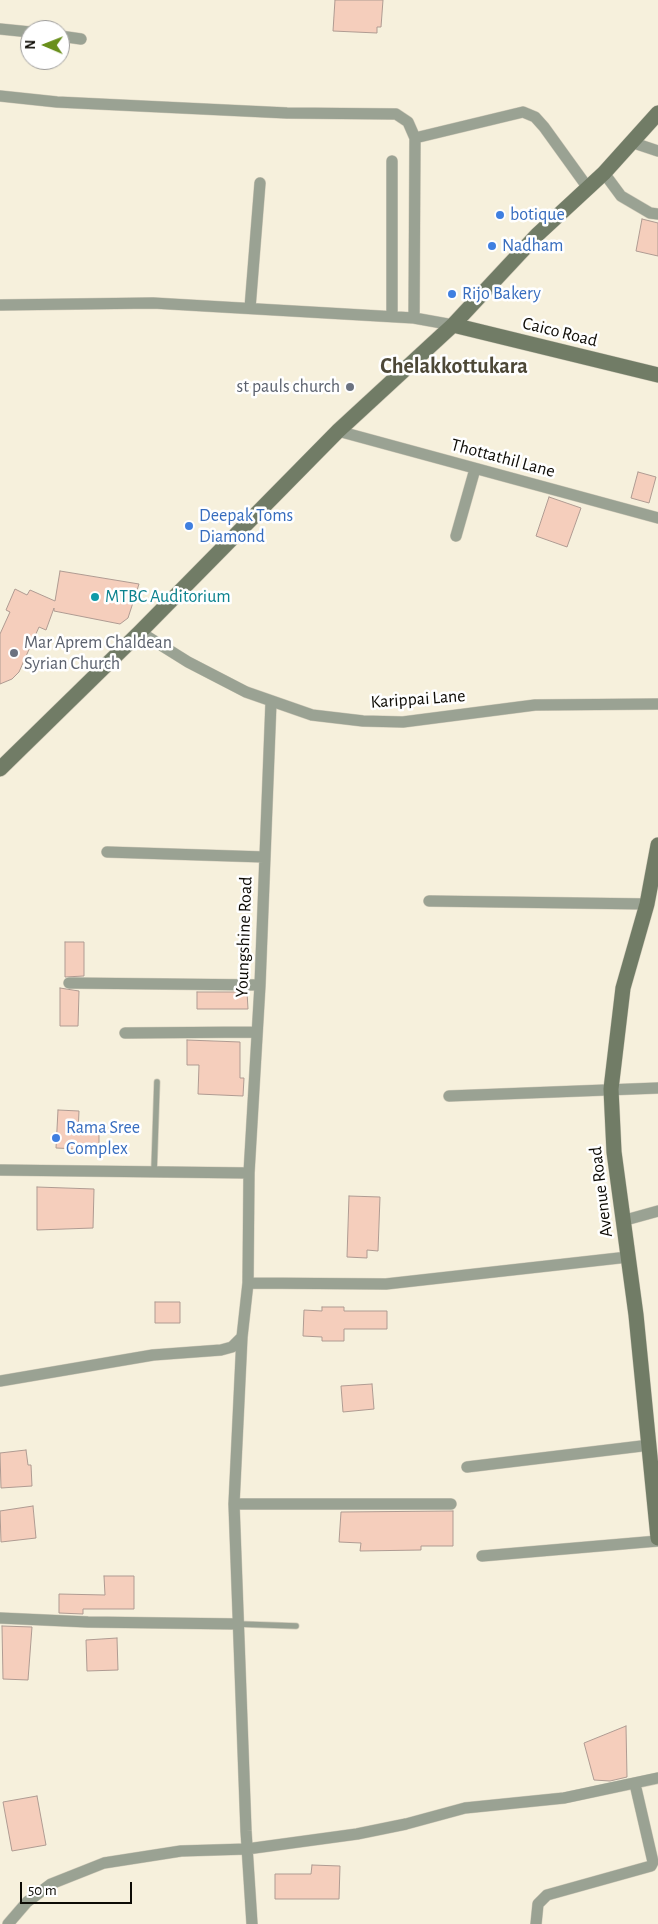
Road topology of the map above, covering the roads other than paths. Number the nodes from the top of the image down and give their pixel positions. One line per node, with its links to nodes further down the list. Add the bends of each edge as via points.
1 (0, 29): 2 (street)
2 (20, 31)
3 (70, 37): 4 (street)
4 (81, 38)
5 (0, 96): 7 (street, via 57,102 287,113 396,114 408,122)
6 (658, 113): 8 (main road)
7 (415, 138): 13 (street, via 523,112 535,117 544,127); 18 (street)
8 (631, 142): 9 (street); 11 (main road)
9 (658, 151)
10 (392, 161): 17 (street)
11 (604, 173): 13 (main road); 14 (street, via 621,196 650,213)
12 (260, 183): 16 (street)
13 (588, 188): 19 (main road, via 537,235)
14 (658, 214)
15 (0, 305): 16 (street, via 153,303)
16 (250, 308): 17 (street)
17 (392, 316): 18 (street)
18 (414, 318): 19 (street)
19 (453, 326): 20 (main road, Caico Road); 21 (main road)
20 (658, 375)
21 (338, 431): 22 (street, Thottathil Lane); 25 (main road)
22 (475, 469): 23 (street, Thottathil Lane); 24 (street)
23 (658, 518)
24 (456, 536)
25 (140, 632): 26 (street, Karippai Lane, via 188,662); 28 (main road)
26 (271, 702): 27 (street, Karippai Lane, via 312,714 363,721 403,722 535,705); 31 (street, Youngshine Road)
27 (658, 704)
28 (0, 769)
29 (658, 845): 32 (main road, Avenue Road)
30 (107, 852): 31 (street)
31 (264, 857): 36 (street, Youngshine Road)
32 (656, 875): 34 (main road, Avenue Road)
33 (429, 900): 34 (street)
34 (646, 904): 41 (main road, Avenue Road, via 623,988)
35 (69, 983): 36 (street)
36 (260, 984): 37 (street, Youngshine Road)
37 (257, 1032): 38 (street); 45 (street, Youngshine Road)
38 (124, 1033)
39 (157, 1082): 44 (lane)
40 (658, 1088): 41 (street)
41 (610, 1089): 42 (street); 47 (main road, Avenue Road)
42 (449, 1096)
43 (0, 1170): 44 (street)
44 (154, 1172): 45 (street)
45 (249, 1172): 49 (street, Youngshine Road)
46 (658, 1211): 47 (street)
47 (622, 1221): 48 (main road, Avenue Road)
48 (628, 1258): 49 (street, via 386,1284); 52 (main road, Avenue Road)
49 (248, 1283): 50 (street, Youngshine Road)
50 (242, 1337): 51 (street, via 232,1347 220,1350 153,1354); 54 (street, Youngshine Road)
51 (0, 1381)
52 (650, 1444): 53 (street); 56 (main road, Avenue Road)
53 (467, 1467)
54 (234, 1504): 55 (street); 59 (street, Youngshine Road)
55 (451, 1504)
56 (658, 1540): 57 (street)
57 (482, 1556)
58 (0, 1618): 59 (street)
59 (238, 1624): 60 (lane); 63 (street, Youngshine Road)
60 (296, 1626)
61 (658, 1778): 62 (street)
62 (635, 1784): 63 (street, via 564,1798 465,1808 357,1834); 66 (street, via 653,1862 651,1866 547,1895 538,1904)
63 (247, 1849): 64 (street, via 181,1851 104,1863 51,1884); 65 (street, Youngshine Road)
64 (8, 1924)
65 (252, 1924)
66 (536, 1924)

